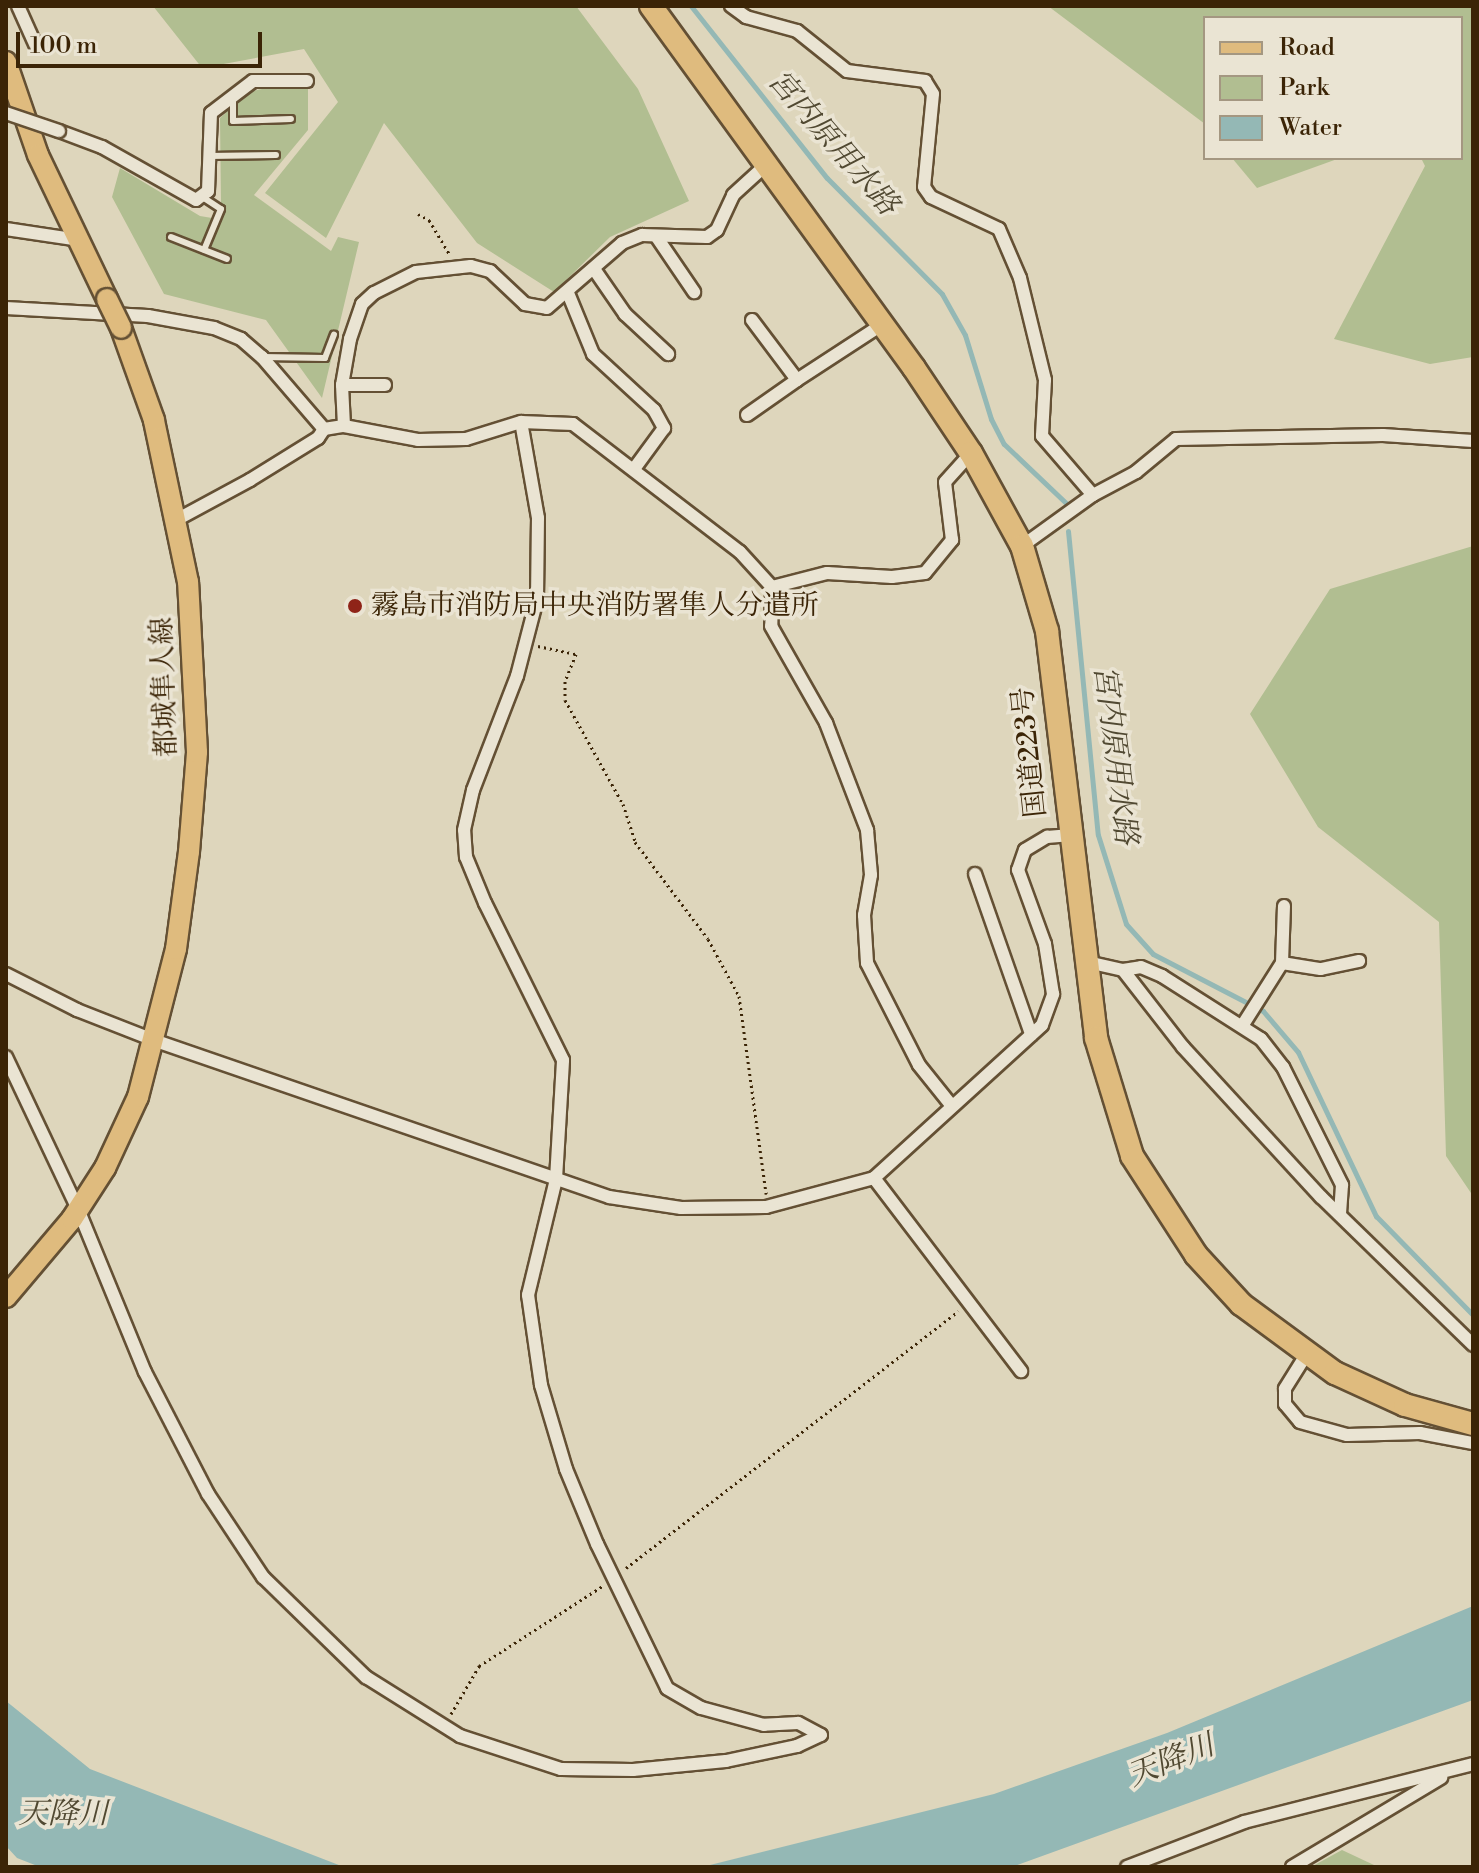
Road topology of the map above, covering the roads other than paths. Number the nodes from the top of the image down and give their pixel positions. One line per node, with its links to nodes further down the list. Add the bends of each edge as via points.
1 (18, 6): 4 (street)
2 (651, 6): 12 (highway, 国道223号)
3 (731, 6): 39 (street, via 746,17 797,31 847,71 925,81 933,94 924,187 931,197 999,229 1020,278 1045,380 1042,436)
4 (35, 44)
5 (6, 62): 17 (main road, 都城隼人線, via 38,155)
6 (307, 81): 7 (street, via 253,81)
7 (233, 96): 9 (lane, via 233,121); 11 (street, via 211,113)
8 (6, 113): 13 (street, bridge, via 102,147 187,199)
9 (291, 119)
10 (276, 155): 11 (lane)
11 (209, 156): 13 (street)
12 (767, 164): 15 (street, via 733,195 717,230 707,237); 25 (highway, 国道223号)
13 (204, 198): 18 (lane, via 221,209)
14 (6, 229): 17 (street)
15 (656, 236): 20 (street, via 622,243); 21 (street)
16 (171, 237): 18 (lane)
17 (80, 240): 40 (main road, 都城隼人線, bridge, via 121,328 154,420)
18 (204, 250): 19 (lane)
19 (227, 259)
20 (594, 269): 22 (street); 27 (street, via 625,314)
21 (694, 292)
22 (568, 293): 30 (street, via 539,309 525,304 490,271 451,265 416,272 362,304); 38 (street, via 593,354 654,410 664,428)
23 (6, 308): 28 (street, via 148,316 214,328 241,339)
24 (752, 320): 29 (street)
25 (883, 324): 29 (street); 37 (highway, 国道223号)
26 (334, 335): 28 (lane, via 325,358)
27 (668, 354)
28 (262, 357): 35 (street)
29 (797, 380): 32 (street)
30 (342, 385): 31 (street); 34 (street)
31 (385, 385)
32 (747, 415)
33 (521, 422): 34 (street, via 466,439 418,440); 38 (street, via 573,424); 57 (street, via 539,553 537,599 464,830 466,857 485,903 560,1046 564,1088)
34 (344, 426): 35 (street)
35 (324, 429): 40 (street, via 273,466)
36 (1473, 441): 39 (street, via 1383,435 1176,439 1136,472)
37 (971, 453): 41 (highway, 国道223号); 42 (street, via 945,482 952,540 925,573 827,573)
38 (634, 469): 42 (street, via 740,552)
39 (1093, 495): 41 (street)
40 (178, 519): 53 (main road, 都城隼人線, via 196,660 197,752 176,949)
41 (1022, 546): 43 (highway, 国道223号, via 1047,631)
42 (772, 587): 55 (street, via 771,626 826,723 867,830 867,963 911,1052)
43 (1068, 835): 46 (highway, 国道223号); 52 (street, via 1047,837 1025,850 1018,870 1045,944 1053,994 1042,1025)
44 (975, 874): 52 (street)
45 (1284, 906): 48 (street)
46 (1083, 961): 49 (street); 62 (highway, 国道223号, via 1104,1073 1132,1156 1196,1255 1241,1304)
47 (1359, 961): 48 (street, via 1321,969)
48 (1282, 963): 51 (street)
49 (1123, 970): 51 (street, via 1141,967); 58 (street, via 1183,1047)
50 (6, 974): 53 (street)
51 (1246, 1020): 58 (street, via 1283,1067 1342,1185)
52 (1031, 1034): 55 (street)
53 (156, 1041): 57 (street); 59 (main road, 都城隼人線, via 122,1136)
54 (6, 1057): 59 (street)
55 (951, 1105): 56 (street)
56 (874, 1178): 57 (street, via 766,1207 645,1205); 63 (street)
57 (556, 1179): 59 (street, via 532,1272 529,1315 541,1385 566,1469 674,1696 764,1725 798,1723 821,1735 797,1746 737,1759 605,1771 527,1761 444,1727 366,1677 263,1577 181,1446)
58 (1340, 1213): 61 (street)
59 (75, 1214): 60 (main road, 都城隼人線)
60 (6, 1297)
61 (1473, 1345)
62 (1306, 1355): 64 (highway, 国道223号, via 1405,1405); 65 (street, via 1285,1389 1285,1404 1300,1422 1347,1435 1402,1432)
63 (1021, 1371)
64 (1473, 1424)
65 (1473, 1443)
66 (1473, 1764): 67 (street)
67 (1446, 1773): 68 (street, via 1382,1784 1244,1822); 69 (street)
68 (1127, 1867)
69 (1292, 1867)

